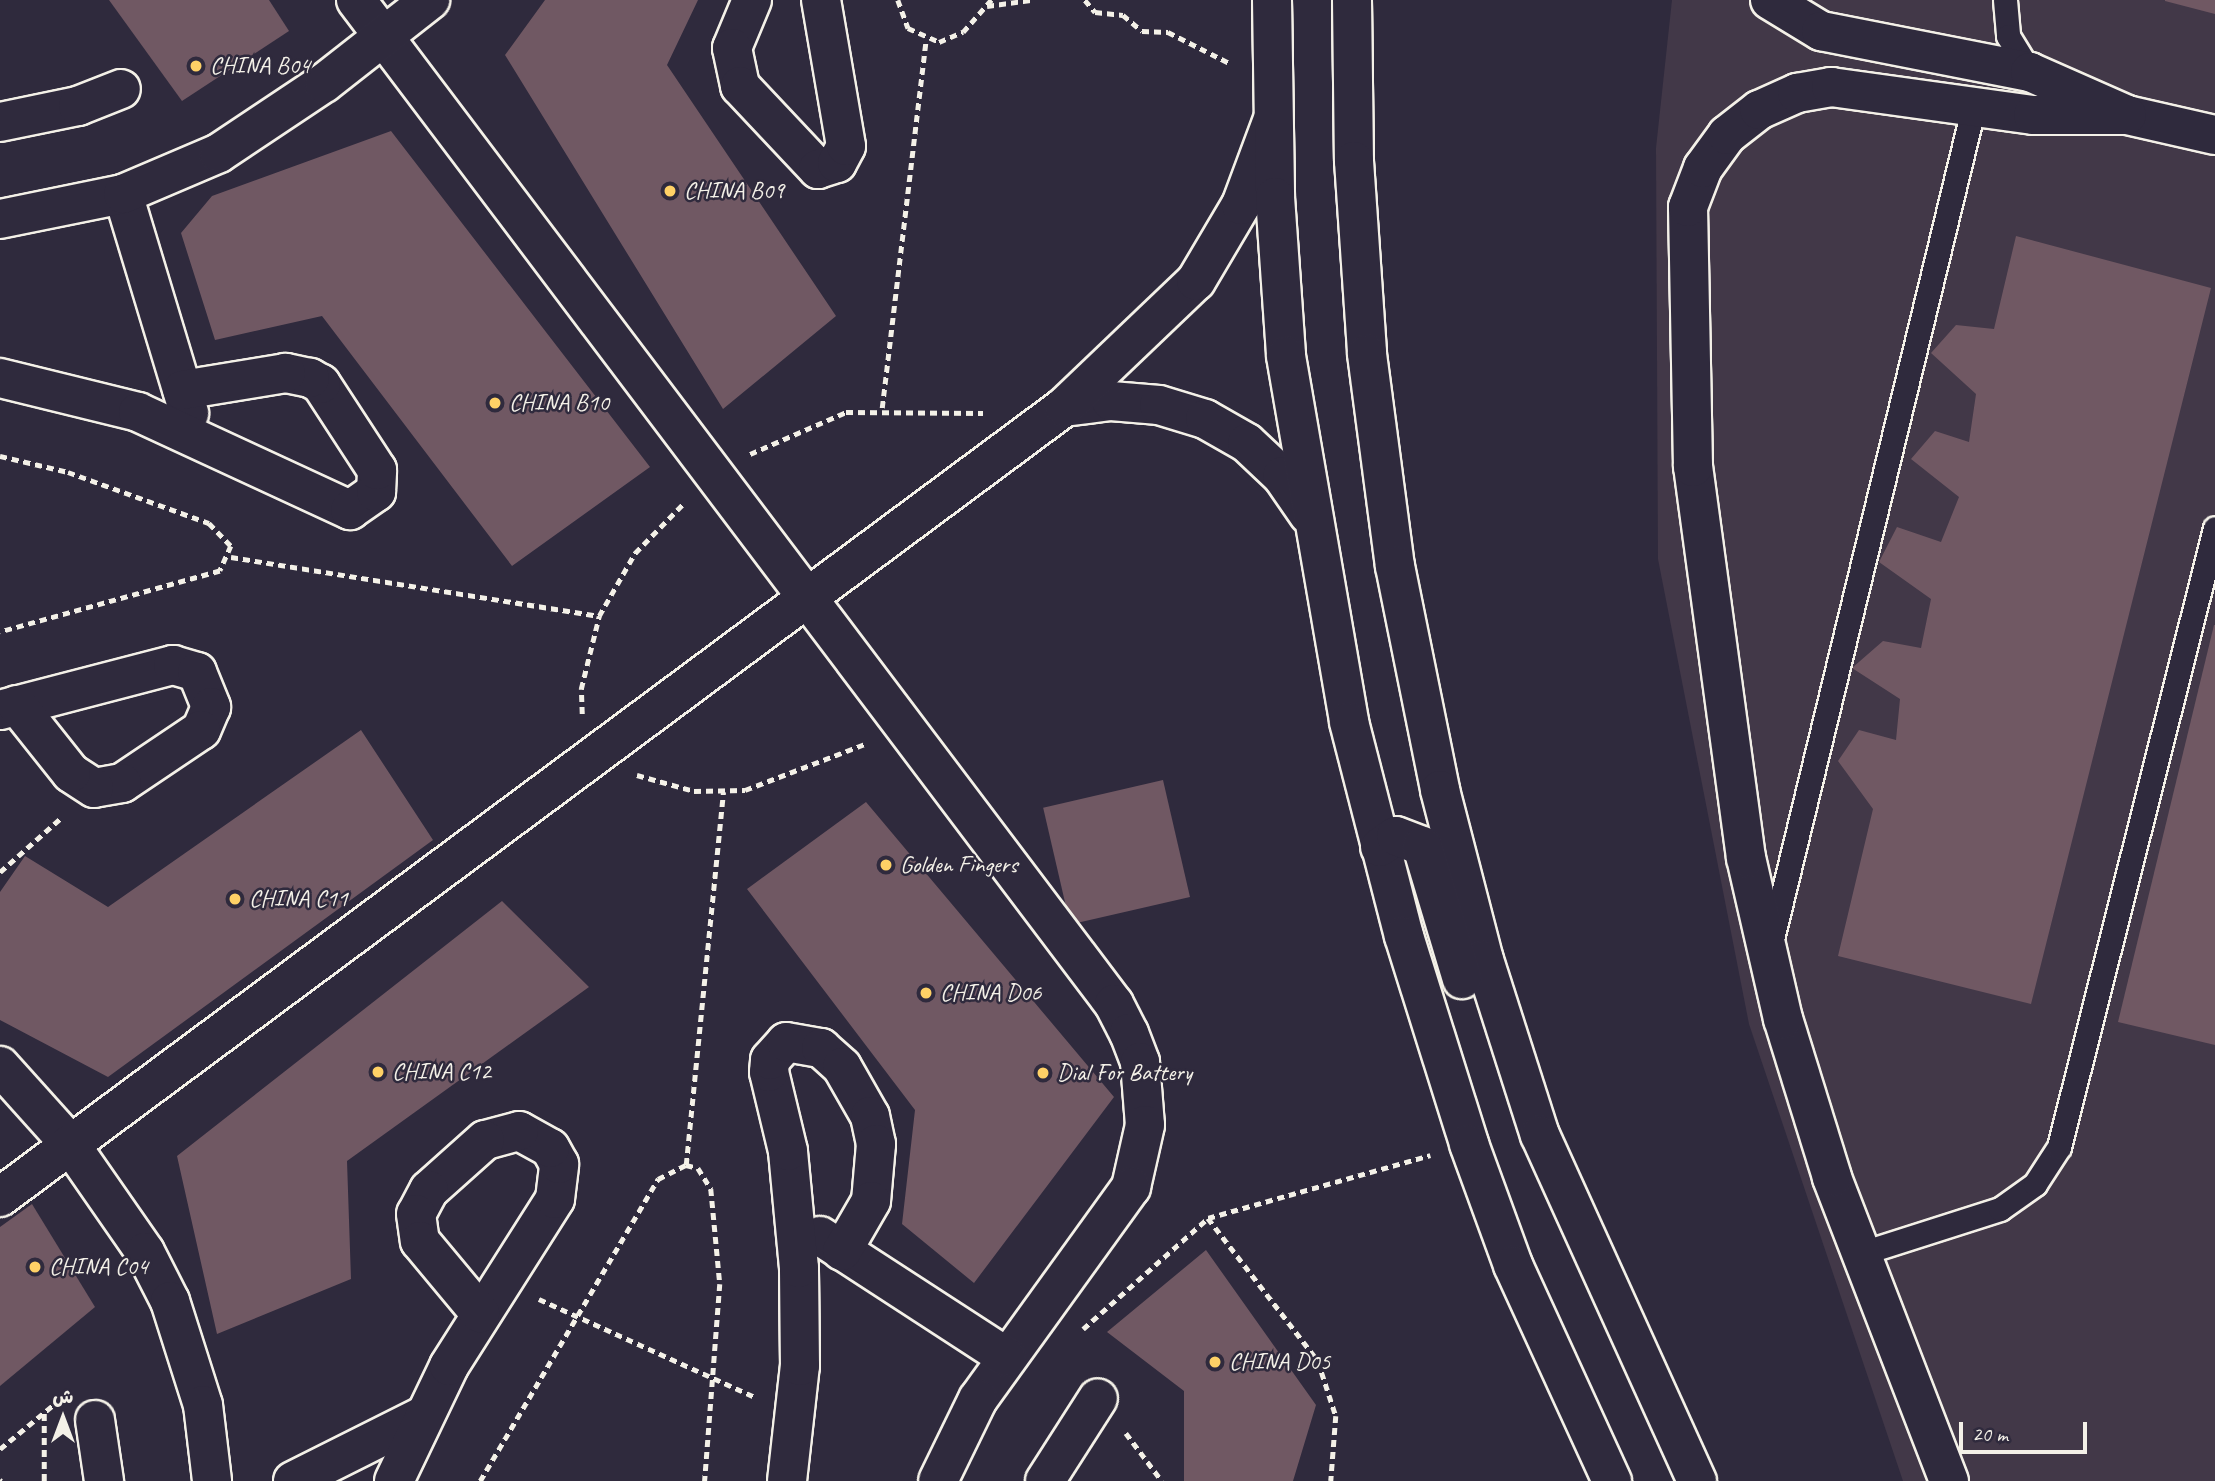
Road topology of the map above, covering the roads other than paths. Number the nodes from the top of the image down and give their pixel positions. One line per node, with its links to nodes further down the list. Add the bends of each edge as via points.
1 (356, 0): 9 (street)
2 (430, 0): 9 (street)
3 (751, 0): 4 (street, via 732,48 740,86 818,169 837,163 846,146)
4 (821, 0)
5 (1272, 0): 14 (street)
6 (1352, 0): 29 (street, via 1358,244 1378,450 1440,790)
7 (1770, 0): 10 (street, via 1792,16 1843,37)
8 (2005, 0): 10 (lane, via 2008,36)
9 (383, 38): 17 (street, via 219,153); 25 (street)
10 (2030, 72): 13 (street)
11 (121, 89): 15 (street, via 78,106)
12 (1973, 109): 13 (street); 28 (lane); 28 (street, via 1873,91 1797,93 1759,110 1727,135 1703,168 1688,207 1686,358 1700,536 1732,776)
13 (2127, 116): 16 (street)
14 (1273, 117): 21 (street, via 1241,205 1196,281); 23 (street, via 1286,356)
15 (0, 122)
16 (2215, 135)
17 (123, 194): 18 (street); 20 (street)
18 (0, 219)
19 (0, 377): 22 (street, via 80,395)
20 (182, 390): 22 (street); 22 (street, via 286,373 310,378 321,384 377,470 376,492 350,510)
21 (1064, 407): 23 (street, via 1111,401 1159,405 1205,419 1247,443 1282,476); 25 (street)
22 (195, 434)
23 (1309, 515): 27 (street)
24 (2215, 528): 35 (lane, via 2059,1147 2035,1184 2000,1209)
25 (806, 600): 31 (street); 37 (street, via 1114,1004 1139,1062 1145,1125 1131,1187)
26 (9, 708): 26 (street, via 71,773 94,788 122,783 201,730 211,707 197,672 160,667)
27 (1380, 847): 29 (street, via 1396,836 1422,846 1468,993); 48 (street, via 1469,1144 1513,1265)
28 (1767, 958): 35 (street)
29 (1507, 1038): 49 (street, via 1578,1230)
30 (0, 1066): 31 (street)
31 (70, 1144): 32 (street); 42 (street, via 145,1252 170,1301 203,1405)
32 (0, 1197)
33 (794, 1219): 34 (street); 34 (street, via 788,1151 769,1072 776,1050 798,1039 842,1067 870,1116 876,1144 871,1201); 45 (street, via 801,1318)
34 (842, 1251): 37 (street)
35 (1858, 1254): 50 (street)
36 (480, 1312): 36 (street, via 420,1241 416,1214 429,1190 485,1140 519,1131 550,1148 560,1182); 39 (street)
37 (1006, 1357): 46 (street)
38 (1098, 1398): 47 (street)
39 (423, 1416): 43 (street); 44 (street)
40 (95, 1420): 41 (street)
41 (104, 1481)
42 (212, 1481)
43 (293, 1481)
44 (394, 1481)
45 (787, 1481)
46 (938, 1481)
47 (1045, 1481)
48 (1612, 1481)
49 (1697, 1481)
50 (1949, 1481)

